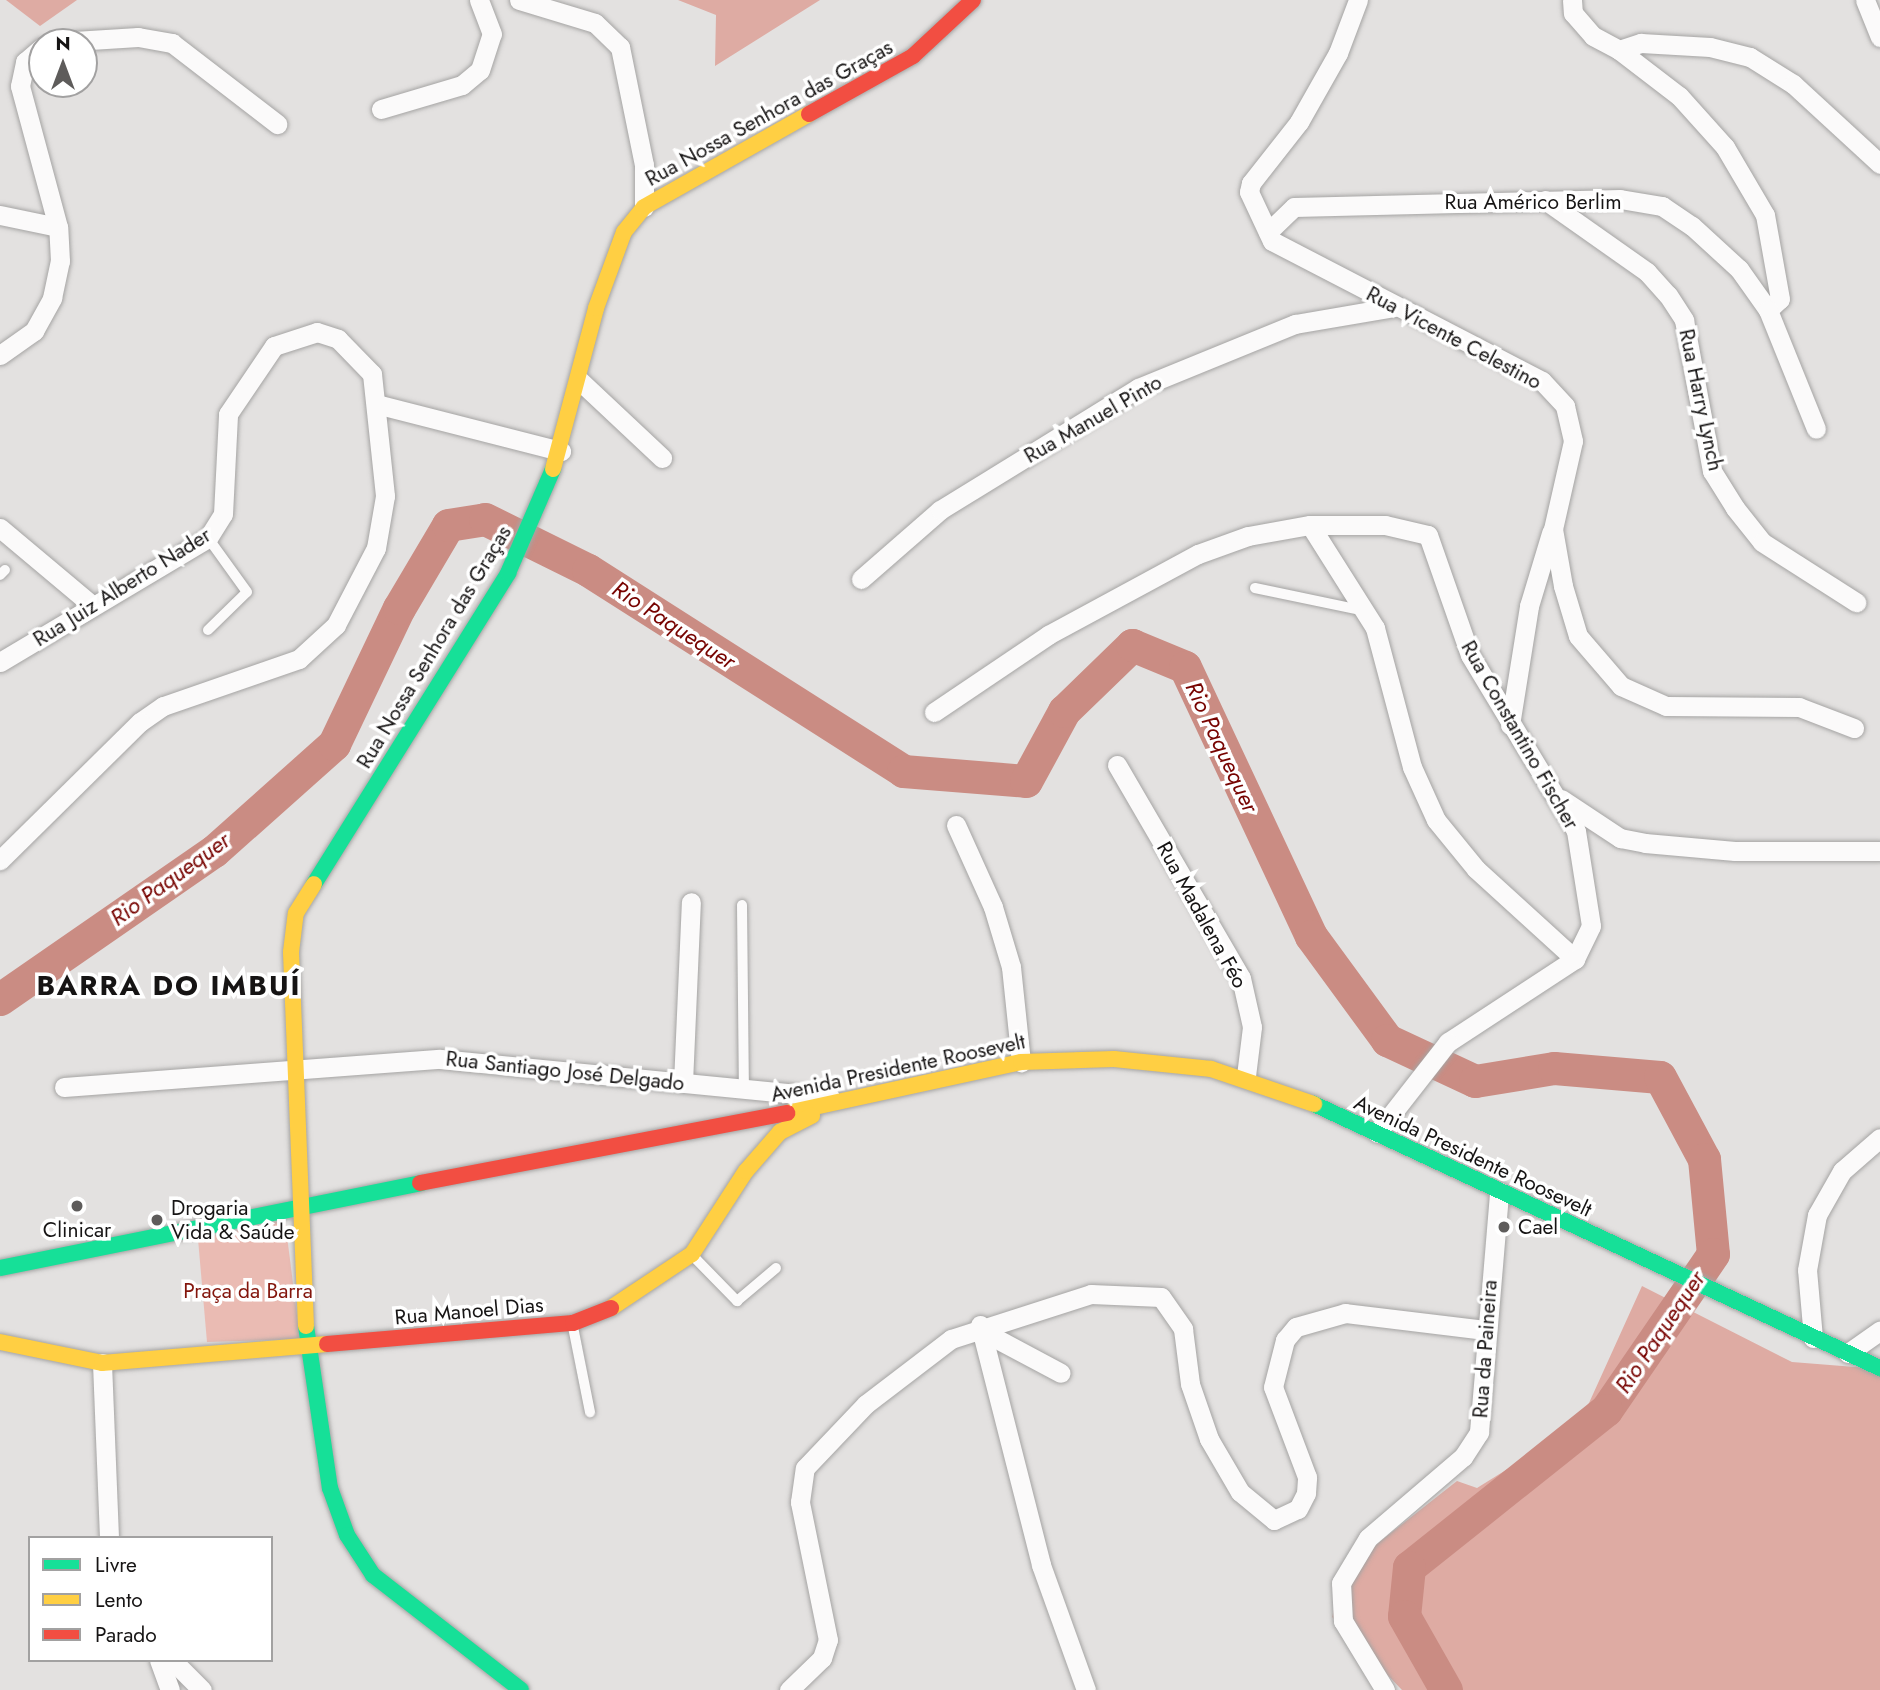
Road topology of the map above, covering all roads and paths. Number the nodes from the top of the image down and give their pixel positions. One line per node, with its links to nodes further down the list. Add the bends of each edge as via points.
1 (479, 0): 11 (street, via 492,34 480,70 462,85)
2 (519, 0): 15 (street, via 595,23 620,47 645,165)
3 (973, 0): 15 (main road, Rua Nossa Senhora das Graças, via 885,74)
4 (1358, 0): 18 (street, via 1338,53 1299,122 1251,183 1249,192)
5 (1572, 0): 9 (street, via 1573,13 1592,36)
6 (1866, 0): 7 (street)
7 (1880, 37)
8 (98, 40): 12 (street, via 138,37 172,43)
9 (1619, 50): 13 (street, via 1672,43 1750,57 1793,84); 20 (street, via 1679,96 1706,127 1765,215 1780,299)
10 (28, 59): 17 (street, via 20,86)
11 (381, 109)
12 (277, 124)
13 (1880, 164)
14 (1544, 199): 18 (street, Rua Américo Berlim, via 1294,207); 20 (street, Rua Américo Berlim, via 1662,206 1740,269); 33 (street, Rua Harry Lynch, via 1647,272 1668,295 1684,320 1712,471 1735,509 1762,542)
15 (644, 207): 22 (main road, Rua Nossa Senhora das Graças, via 614,251)
16 (0, 215): 17 (street)
17 (58, 227): 21 (street, via 52,298 34,331)
18 (1268, 232): 19 (street, Rua Vicente Celestino, via 1279,248)
19 (1394, 307): 29 (street, Rua Vicente Celestino, via 1542,381 1565,406 1573,441); 31 (street, Rua Manuel Pinto, via 1295,324 1138,388 940,510)
20 (1768, 310): 24 (street, Rua Américo Berlim)
21 (0, 355)
22 (579, 380): 25 (main road, Rua Nossa Senhora das Graças); 26 (street)
23 (380, 405): 25 (street); 30 (street, Rua Juiz Alberto Nader, via 372,374 338,339 302,334 274,346 228,414 223,514); 45 (street, Rua Juiz Alberto Nader, via 385,496 376,548 337,625 299,659 163,706 140,722)
24 (1816, 429)
25 (561, 451): 50 (main road, Rua Nossa Senhora das Graças, via 545,499 508,573 296,913)
26 (662, 457)
27 (1310, 526): 35 (street); 38 (street, Rua Constantino Fischer, via 1248,536 1198,554 1048,635); 39 (street, Rua Constantino Fischer, via 1385,525 1428,535 1470,655)
28 (0, 528): 34 (street)
29 (1553, 529): 39 (street, Rua Vicente Celestino, via 1529,606); 40 (street, Rua Vicente Celestino, via 1578,636 1621,686 1666,706 1799,707)
30 (208, 538): 34 (street, Rua Juiz Alberto Nader); 36 (lane, via 247,592)
31 (861, 579)
32 (1255, 588): 35 (lane)
33 (1856, 602)
34 (93, 606): 37 (street, Rua Juiz Alberto Nader)
35 (1368, 613): 48 (street, via 1412,767 1436,820 1476,869)
36 (208, 629)
37 (0, 662)
38 (934, 712)
39 (1510, 725): 42 (street, Rua Constantino Fischer)
40 (1854, 728)
41 (1117, 765): 51 (street, Rua Madalena Féo, via 1241,978 1252,1027)
42 (1559, 798): 44 (street, via 1613,834 1645,843 1735,851); 48 (street, Rua Constantino Fischer, via 1576,831 1591,893 1589,939)
43 (956, 825): 49 (street, via 993,907 1011,967)
44 (1880, 851)
45 (0, 860)
46 (691, 902): 52 (street)
47 (741, 905): 54 (lane)
48 (1575, 959): 57 (street, via 1437,1052)
49 (1021, 1062): 51 (main road, Avenida Presidente Roosevelt, via 1114,1059); 55 (main road, Avenida Presidente Roosevelt)
50 (292, 1067): 52 (street, Rua Santiago José Delgado, via 483,1060); 53 (street, Rua Santiago José Delgado); 61 (main road, Rua Nossa Senhora das Graças)
51 (1246, 1076): 57 (main road, Avenida Presidente Roosevelt)
52 (683, 1083): 54 (street, Rua Santiago José Delgado)
53 (64, 1087)
54 (744, 1087): 55 (street, Rua Santiago José Delgado)
55 (856, 1100): 56 (main road, Avenida Presidente Roosevelt); 59 (main road, Rua Manoel Dias, via 780,1132)
56 (717, 1126): 59 (main road, via 753,1133); 61 (main road, Avenida Presidente Roosevelt)
57 (1377, 1133): 60 (main road, Avenida Presidente Roosevelt)
58 (1880, 1138): 69 (street, via 1842,1171 1817,1215 1807,1270)
59 (746, 1171): 62 (main road, Rua Manoel Dias)
60 (1499, 1192): 67 (street, Rua da Paineira); 69 (main road, Avenida Presidente Roosevelt)
61 (298, 1205): 63 (main road, Avenida Presidente Roosevelt); 71 (main road, Rua Nossa Senhora das Graças)
62 (692, 1254): 64 (lane, via 737,1301); 65 (main road, Rua Manoel Dias, via 632,1300)
63 (0, 1268)
64 (776, 1268)
65 (573, 1323): 71 (main road, Rua Manoel Dias); 76 (lane)
66 (981, 1328): 67 (street, via 1091,1294 1161,1297 1183,1329 1190,1384 1209,1439 1240,1492 1274,1520 1298,1510 1306,1493 1307,1477 1273,1387 1285,1340 1296,1327 1345,1313); 75 (street); 83 (street, via 922,1357 805,1468 800,1502 828,1640 822,1658); 84 (street, via 1041,1565)
67 (1486, 1330): 85 (street, Rua da Paineira, via 1479,1432 1463,1457 1368,1538 1342,1583 1343,1620)
68 (1880, 1331): 72 (street)
69 (1813, 1338): 72 (main road, Avenida Presidente Roosevelt)
70 (0, 1342): 73 (main road, Rua Manoel Dias)
71 (307, 1344): 73 (main road, Rua Manoel Dias); 82 (main road, Rua Nossa Senhora das Graças, via 320,1451 347,1535 373,1575)
72 (1848, 1353): 74 (main road, Avenida Presidente Roosevelt)
73 (102, 1363): 77 (street)
74 (1880, 1368)
75 (1061, 1373)
76 (590, 1412)
77 (109, 1536)
78 (160, 1662): 80 (street)
79 (174, 1662): 81 (street)
80 (170, 1690)
81 (202, 1690)
82 (521, 1690)
83 (789, 1690)
84 (1086, 1690)
85 (1385, 1690)

